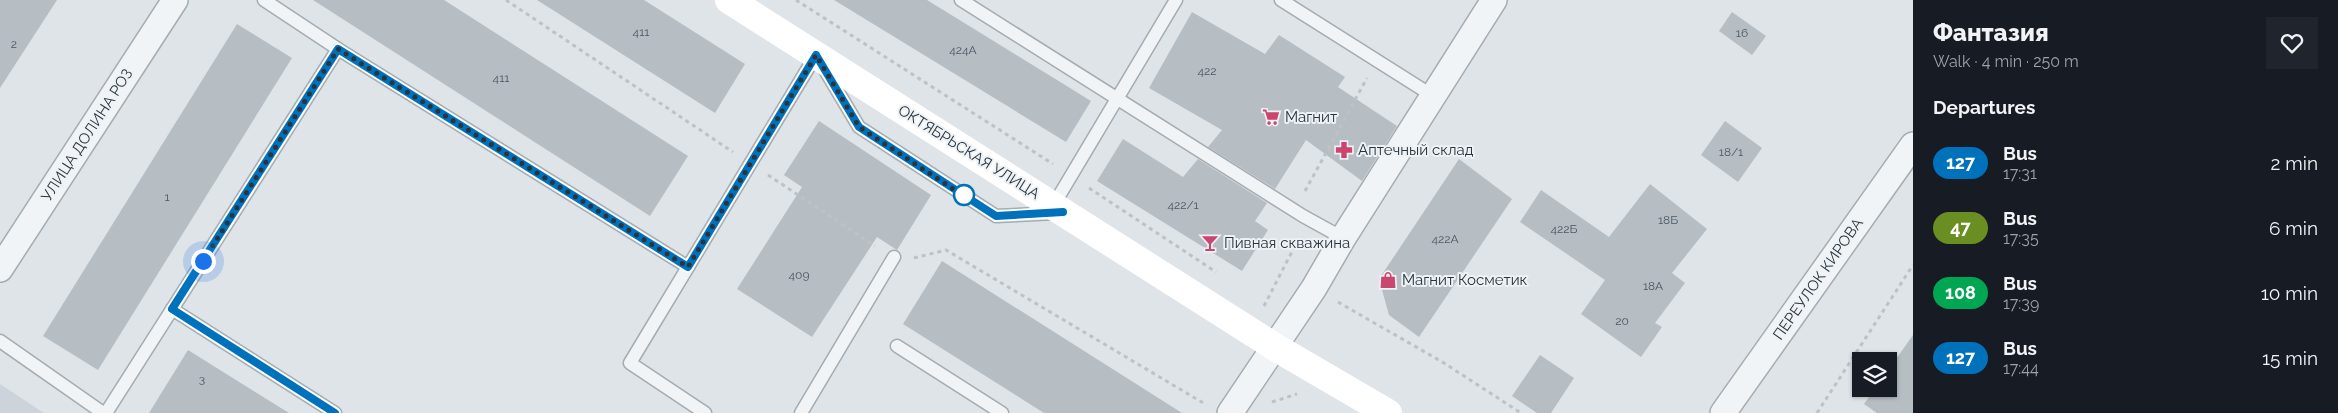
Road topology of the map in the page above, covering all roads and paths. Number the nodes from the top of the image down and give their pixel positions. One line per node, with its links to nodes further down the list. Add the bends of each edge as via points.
1 (175, 0): 24 (street, УЛИЦА ДОЛИНА РОЗ)
2 (264, 0): 10 (lane)
3 (506, 0): 16 (path)
4 (730, 0): 11 (main road, ОКТЯБРЬСКАЯ УЛИЦА)
5 (796, 0): 17 (path)
6 (962, 0): 14 (lane)
7 (1176, 0): 14 (lane)
8 (1281, 0): 12 (lane)
9 (1494, 0): 13 (street)
10 (338, 49): 23 (lane); 29 (lane)
11 (816, 55): 16 (lane); 18 (main road, ОКТЯБРЬСКАЯ УЛИЦА); 18 (lane, via 859,127 996,216)
12 (1378, 60): 13 (lane); 19 (path, via 1298,203)
13 (1433, 96): 20 (street)
14 (1118, 97): 17 (lane); 19 (lane)
15 (1913, 145): 44 (street, ПЕРЕУЛОК КИРОВА)
16 (750, 164): 21 (path); 23 (lane)
17 (1072, 177): 18 (lane); 25 (path)
18 (1058, 209): 32 (main road, ОКТЯБРЬСКАЯ УЛИЦА)
19 (1302, 216): 20 (lane)
20 (1343, 238): 26 (street)
21 (894, 257): 34 (path, via 899,261 946,250); 39 (lane)
22 (1913, 265): 45 (path)
23 (688, 267): 38 (lane, via 630,364)
24 (0, 269)
25 (1224, 278)
26 (1314, 288): 32 (street); 43 (path, via 1444,363)
27 (1256, 299): 28 (path)
28 (1264, 304)
29 (172, 309): 36 (lane); 37 (lane)
30 (0, 341): 36 (lane)
31 (897, 346): 40 (lane)
32 (1274, 347): 41 (street); 42 (main road, ОКТЯБРЬСКАЯ УЛИЦА)
33 (1306, 391): 35 (path)
34 (1206, 405)
35 (1264, 405)
36 (105, 413)
37 (335, 413)
38 (705, 413)
39 (801, 413)
40 (1002, 413)
41 (1230, 413)
42 (1388, 413)
43 (1521, 413)
44 (1723, 413)
45 (1817, 413)

